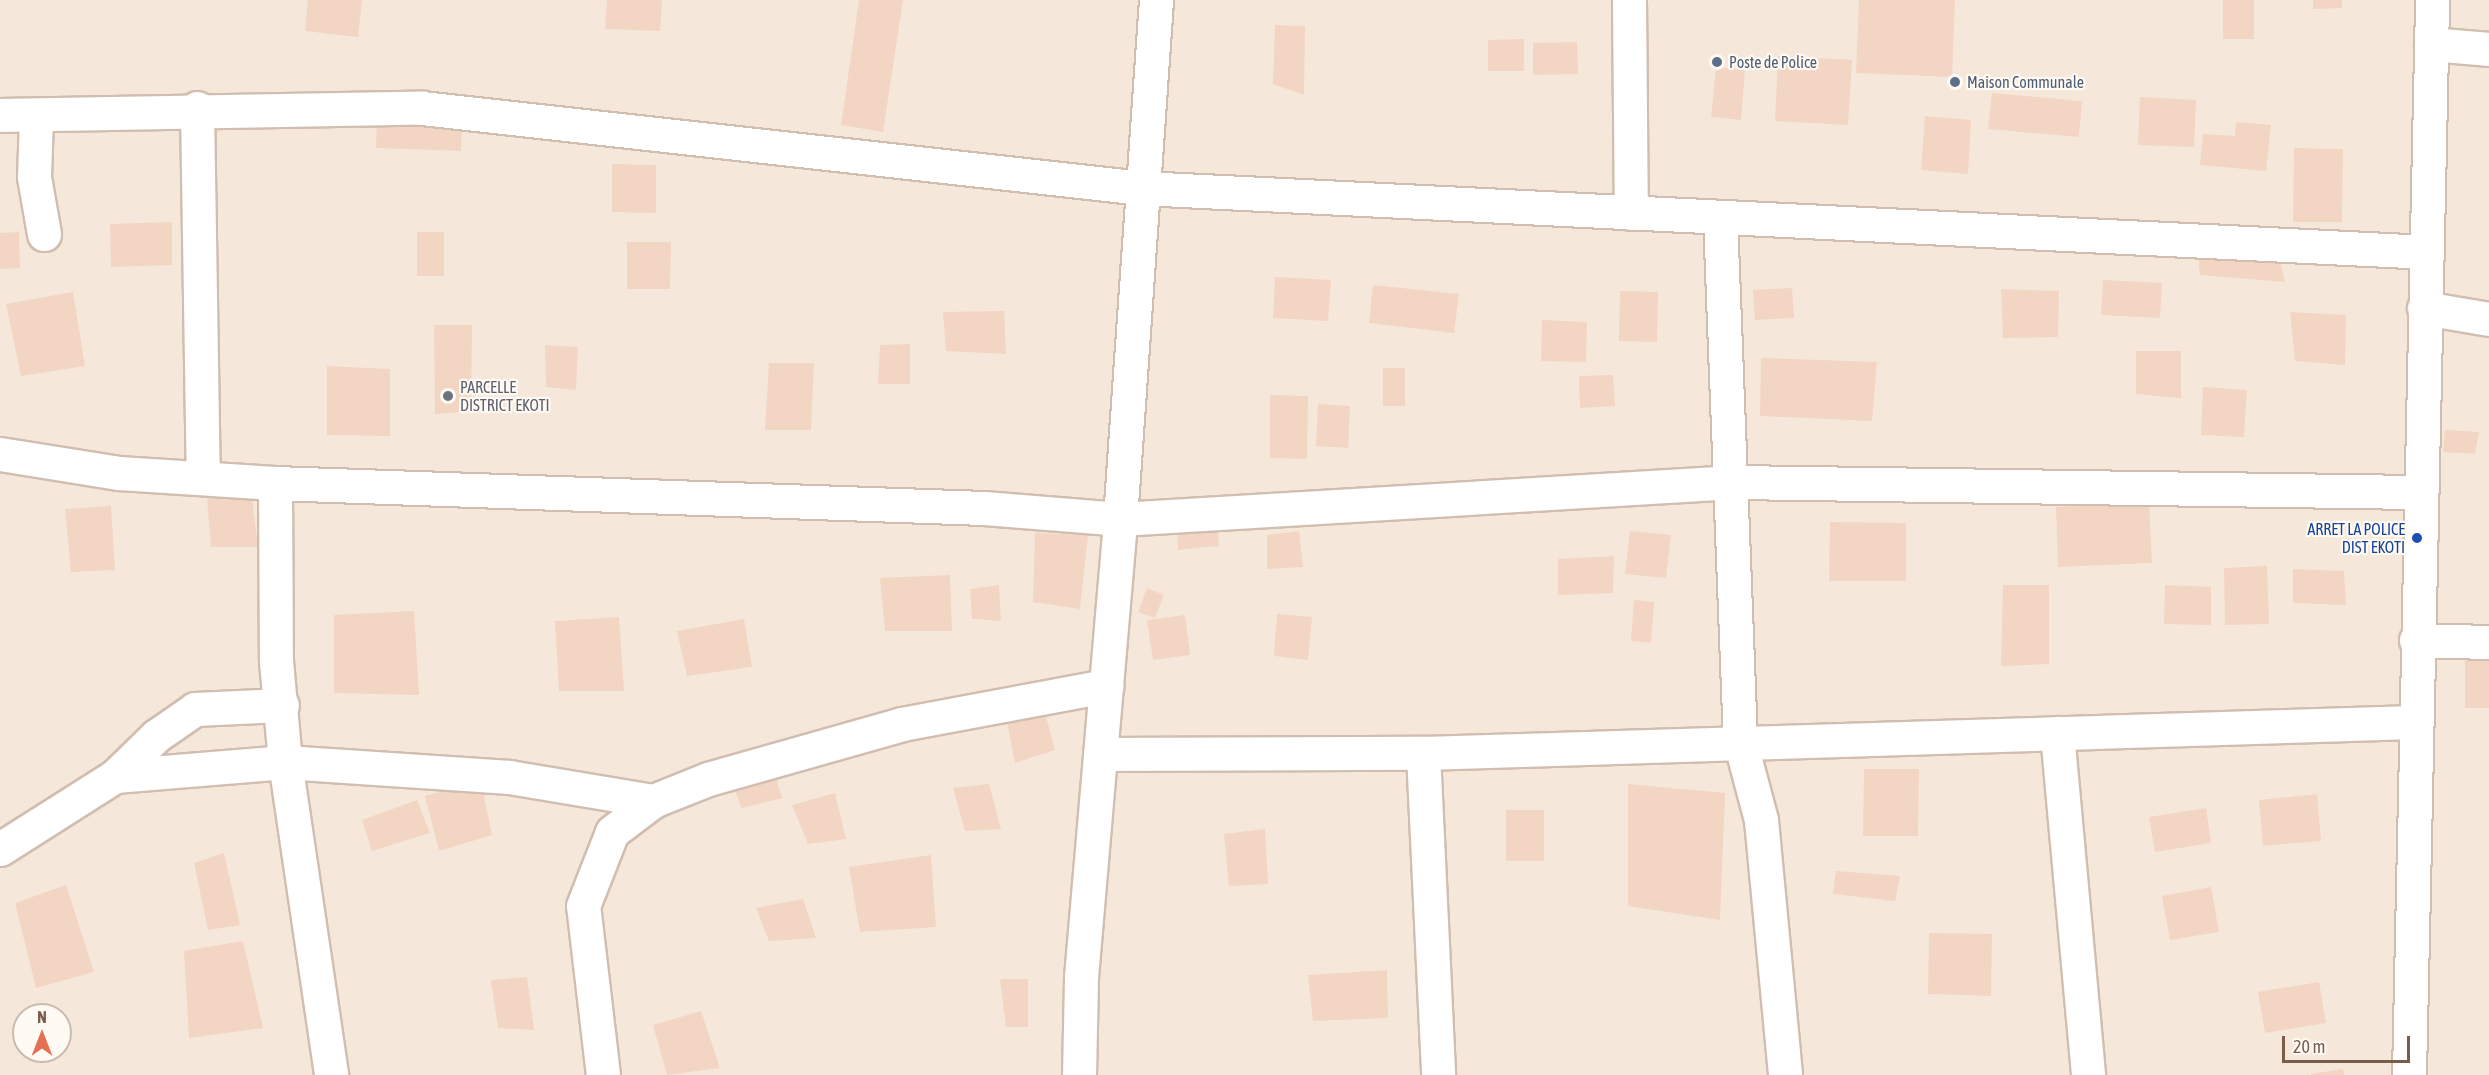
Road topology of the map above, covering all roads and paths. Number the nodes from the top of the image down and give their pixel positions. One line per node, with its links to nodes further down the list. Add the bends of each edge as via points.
1 (1156, 0): 9 (street)
2 (1629, 0): 10 (street)
3 (2432, 0): 4 (street)
4 (2431, 44): 5 (street); 13 (street)
5 (2489, 49)
6 (197, 108): 8 (street); 9 (street, via 422,108); 17 (street)
7 (0, 115): 8 (street)
8 (36, 117): 12 (street, via 34,177)
9 (1142, 188): 10 (street); 21 (street)
10 (1631, 213): 11 (street)
11 (1720, 218): 13 (street); 18 (street)
12 (44, 234)
13 (2426, 252): 14 (street)
14 (2424, 309): 15 (street); 20 (street)
15 (2489, 319)
16 (0, 454): 17 (street, via 119,473)
17 (203, 477): 19 (street)
18 (1734, 482): 20 (street); 21 (street); 28 (street)
19 (275, 483): 21 (street, via 984,508); 25 (street, via 276,661)
20 (2420, 492): 22 (street)
21 (1120, 519): 24 (street)
22 (2416, 640): 23 (street); 26 (street)
23 (2489, 642)
24 (1106, 686): 30 (street); 33 (street, via 902,724 708,779)
25 (282, 705): 31 (street); 32 (street, via 195,709 156,736)
26 (2414, 722): 27 (street); 41 (street)
27 (2057, 733): 28 (street); 40 (street)
28 (1740, 741): 29 (street); 39 (street, via 1761,819)
29 (1423, 753): 30 (street); 38 (street)
30 (1100, 754): 37 (street, via 1081,977)
31 (285, 762): 32 (street); 33 (street, via 509,777); 35 (street)
32 (115, 776): 34 (street)
33 (653, 801): 36 (street, via 612,832 583,906)
34 (0, 849)
35 (331, 1075)
36 (603, 1075)
37 (1079, 1075)
38 (1438, 1075)
39 (1785, 1075)
40 (2088, 1075)
41 (2409, 1075)

